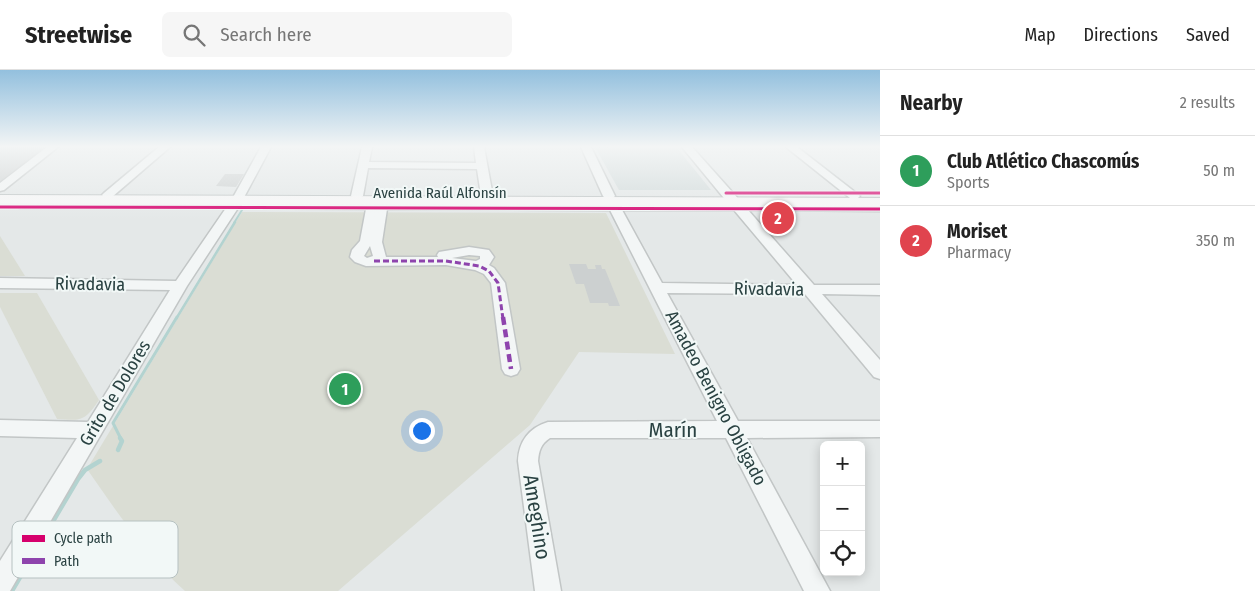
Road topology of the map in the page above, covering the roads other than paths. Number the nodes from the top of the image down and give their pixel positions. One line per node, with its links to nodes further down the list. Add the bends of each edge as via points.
1 (21, 171): 9 (street)
2 (137, 171): 10 (street)
3 (253, 171): 14 (street, Grito de Dolores)
4 (362, 171): 11 (street)
5 (482, 171): 15 (street)
6 (598, 171): 16 (street, Amadeo Benigno Obligado)
7 (708, 171): 17 (street)
8 (824, 171): 18 (street)
9 (0, 188)
10 (108, 195): 13 (street, Avenida Raúl Alfonsín, via 31,196); 14 (street, Avenida Raúl Alfonsín)
11 (357, 196): 14 (street, Avenida Raúl Alfonsín); 15 (street, Avenida Raúl Alfonsín)
12 (880, 196): 18 (street, Avenida Raúl Alfonsín)
13 (0, 200): 14 (main road, Avenida Raúl Alfonsín)
14 (237, 200): 15 (main road, Avenida Raúl Alfonsín); 19 (street, Avenida Raúl Alfonsín); 24 (street, Grito de Dolores)
15 (488, 201): 16 (street, Avenida Raúl Alfonsín); 17 (main road, Avenida Raúl Alfonsín); 19 (street, Avenida Raúl Alfonsín)
16 (612, 201): 17 (street, Avenida Raúl Alfonsín); 25 (street, Amadeo Benigno Obligado)
17 (733, 201): 18 (main road, Avenida Raúl Alfonsín); 26 (street)
18 (865, 202): 20 (street, Avenida Raúl Alfonsín); 21 (street)
19 (377, 206): 22 (street); 22 (street, via 366,242 357,257 361,261)
20 (880, 207)
21 (880, 218)
22 (377, 258): 28 (street, via 446,261 479,266 489,271 498,284)
23 (0, 283): 24 (street, Rivadavia)
24 (180, 286): 32 (street, Grito de Dolores)
25 (659, 288): 26 (street, Rivadavia); 33 (street, Amadeo Benigno Obligado)
26 (809, 290): 27 (street, Rivadavia); 29 (street)
27 (880, 290)
28 (512, 369)
29 (880, 372)
30 (0, 428): 32 (street)
31 (880, 429): 33 (street, Marín)
32 (94, 430): 35 (street, Grito de Dolores)
33 (732, 430): 34 (street, Marín, via 548,430); 39 (street, Amadeo Benigno Obligado)
34 (530, 443): 38 (street, Ameghino, via 528,461)
35 (38, 521)
36 (12, 564): 37 (street, Grito de Dolores)
37 (0, 584)
38 (548, 591)
39 (818, 591)

